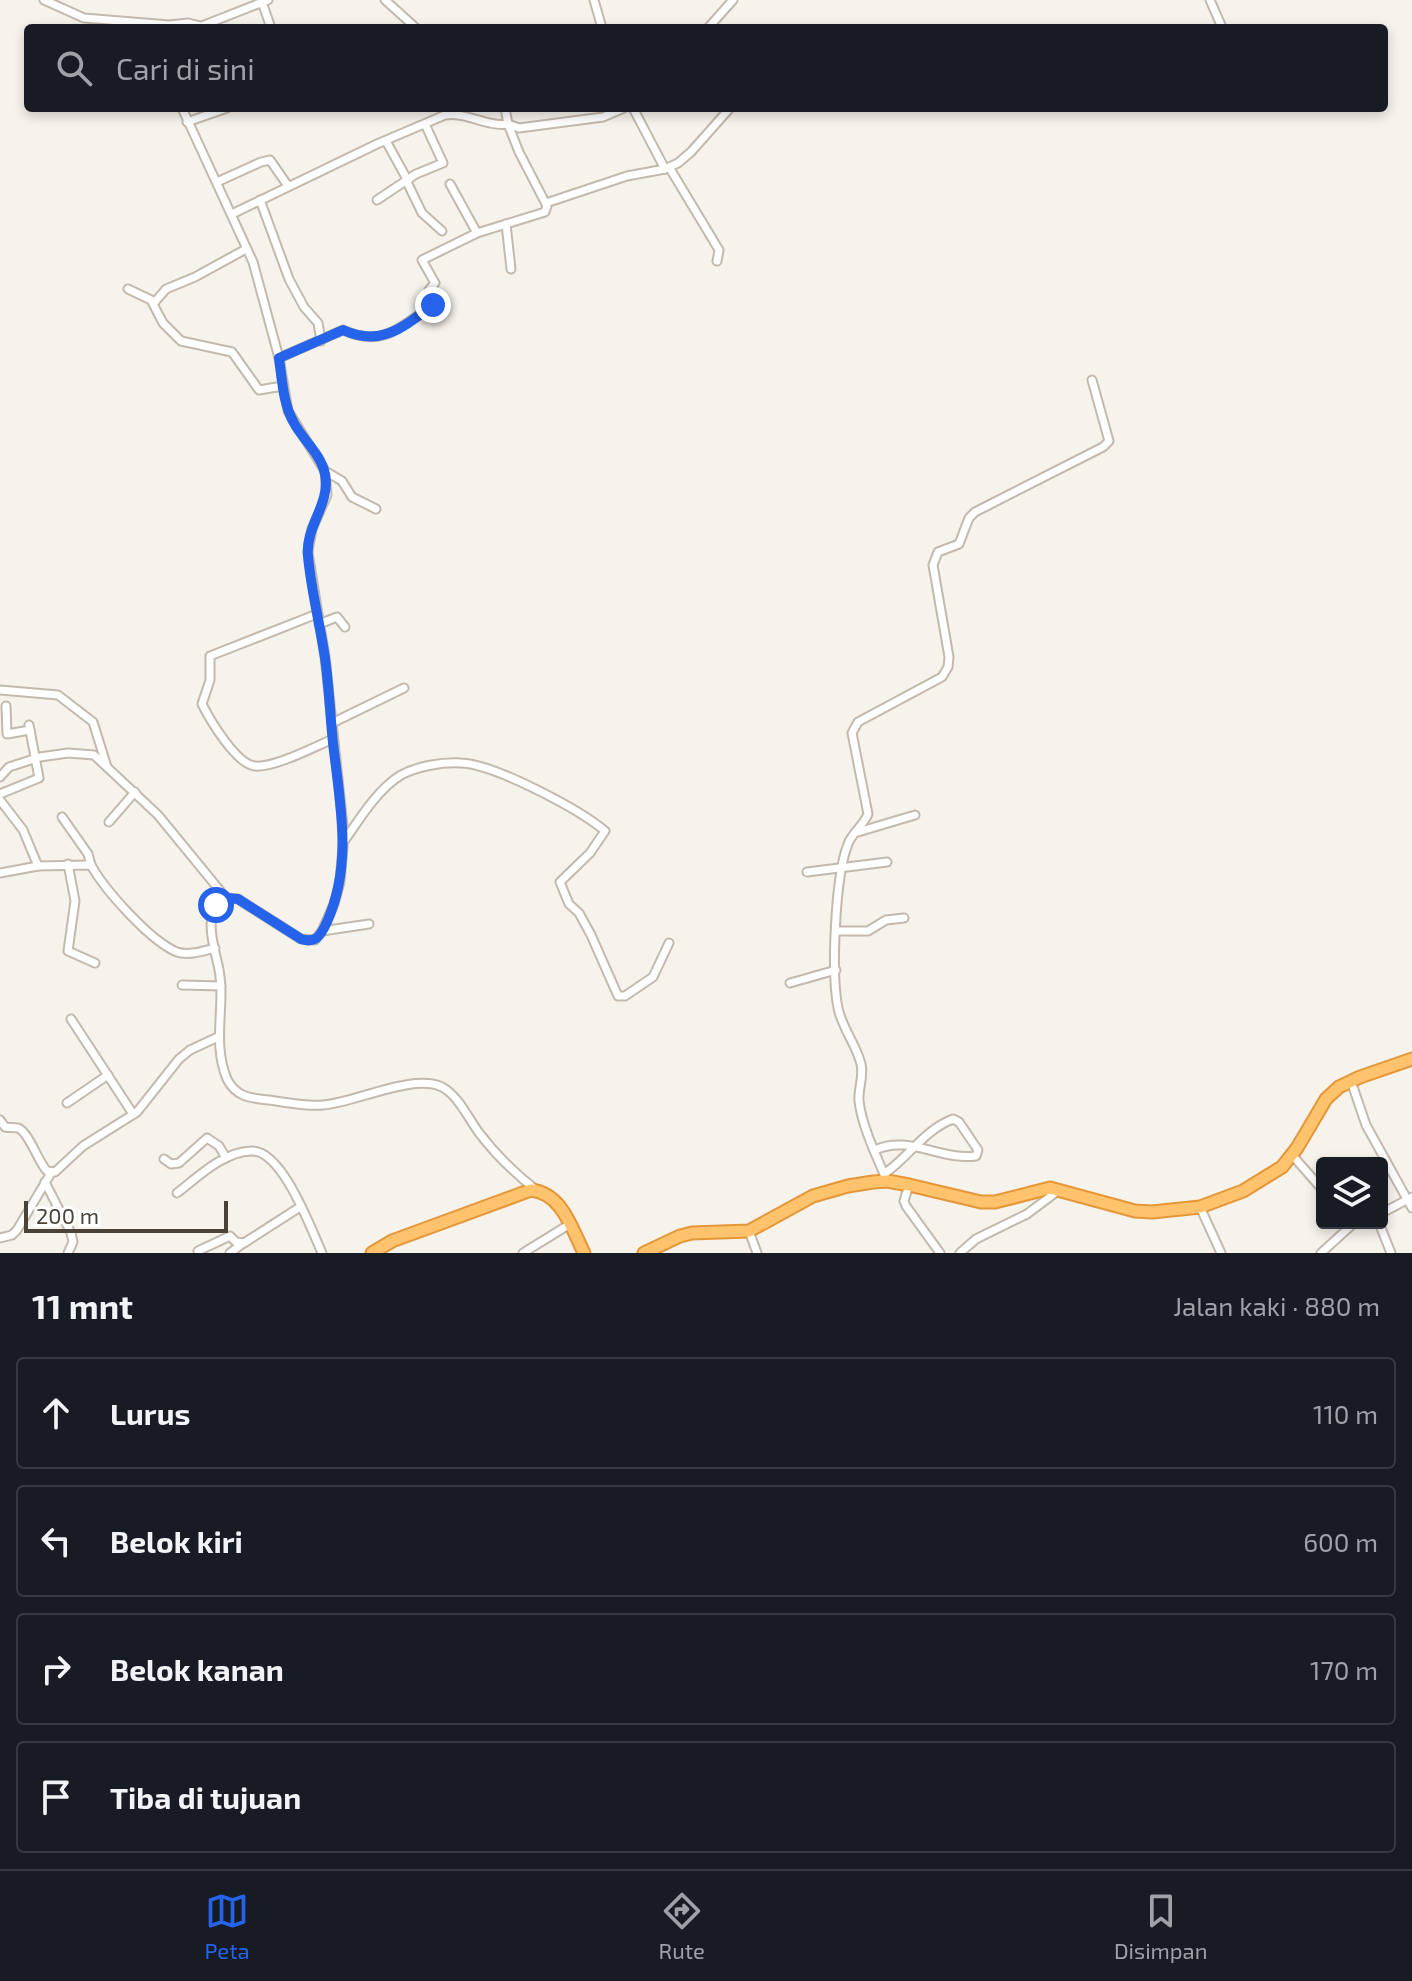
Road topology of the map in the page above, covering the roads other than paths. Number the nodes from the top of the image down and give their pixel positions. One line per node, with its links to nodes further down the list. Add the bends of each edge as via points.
1 (44, 0): 7 (street, via 84,18)
2 (385, 0): 10 (street)
3 (594, 0): 11 (street)
4 (733, 0): 12 (street)
5 (1210, 0): 13 (street)
6 (265, 1): 8 (street); 9 (street)
7 (157, 24)
8 (207, 24)
9 (270, 24)
10 (412, 24)
11 (601, 24)
12 (712, 24)
13 (1221, 24)
14 (183, 112): 20 (street)
15 (216, 112): 20 (street)
16 (506, 112): 22 (street)
17 (615, 112): 22 (street, via 546,126)
18 (635, 112): 24 (street)
19 (726, 112): 24 (street, via 691,152)
20 (187, 122): 26 (street)
21 (425, 124): 22 (street, via 456,114); 23 (street); 25 (street, via 443,163)
22 (508, 124): 31 (street)
23 (386, 141): 25 (street); 28 (street)
24 (667, 168): 31 (street); 37 (street, via 719,250)
25 (407, 181): 30 (street); 34 (street, via 422,213)
26 (217, 182): 28 (street, via 270,160); 32 (street)
27 (450, 184): 35 (street)
28 (288, 186): 29 (street)
29 (260, 200): 32 (street); 41 (street, via 289,279 318,323)
30 (377, 200)
31 (546, 203): 33 (street, via 545,212)
32 (232, 214): 36 (street)
33 (506, 224): 35 (street); 38 (street)
34 (442, 231)
35 (477, 233): 41 (street, via 422,260 435,283 429,290 431,307 384,337 343,330)
36 (246, 249): 40 (street, via 166,289); 42 (street)
37 (717, 261)
38 (511, 269)
39 (128, 289): 40 (street)
40 (154, 303): 44 (street, via 163,323 181,341 228,350 259,390)
41 (321, 341): 42 (street)
42 (279, 358): 44 (street)
43 (1092, 380): 63 (street, via 1107,426 1107,444 975,512 959,544 936,556 933,571 948,667 942,677 853,727 868,809)
44 (283, 386): 45 (street, via 294,424)
45 (325, 471): 46 (street, via 342,481 351,496); 47 (street, via 327,495 308,552)
46 (376, 509)
47 (317, 614): 48 (street); 54 (street, via 210,656 202,704 230,748 249,765 262,766)
48 (319, 624): 49 (street, via 337,617); 53 (street)
49 (345, 627)
50 (404, 688): 53 (street)
51 (0, 690): 56 (street, via 58,695 93,722)
52 (6, 706): 55 (street, via 7,734 30,728)
53 (332, 723): 54 (street)
54 (333, 739): 64 (street)
55 (34, 758): 56 (street, via 86,753); 57 (street, via 9,767); 59 (street, via 37,780)
56 (108, 770): 58 (street)
57 (0, 777)
58 (135, 792): 62 (street); 72 (street)
59 (0, 797): 68 (street, via 23,830)
60 (915, 815): 63 (street)
61 (62, 817): 67 (street)
62 (109, 822)
63 (856, 832): 69 (street)
64 (343, 842): 75 (street, via 340,882); 77 (street, via 402,775 439,764 487,768 579,812 605,831 560,882 618,996 632,993 653,977)
65 (887, 862): 69 (street)
66 (68, 864): 67 (street); 68 (street); 79 (street, via 75,901 68,951)
67 (91, 865): 78 (street, via 126,910 170,948 182,953)
68 (38, 866): 71 (street)
69 (843, 866): 70 (street); 76 (street)
70 (807, 872)
71 (0, 873)
72 (226, 898): 75 (street, via 251,905 305,941 315,940); 78 (street, via 211,915)
73 (904, 918): 76 (street, via 886,920 864,932)
74 (369, 924): 75 (street)
75 (322, 931)
76 (836, 931): 80 (street)
77 (669, 943)
78 (215, 948): 83 (street)
79 (95, 963)
80 (836, 970): 81 (street); 93 (street, via 838,1008 862,1068 859,1103)
81 (790, 983)
82 (182, 985): 83 (street)
83 (221, 986): 85 (street)
84 (71, 1019): 87 (street)
85 (218, 1037): 90 (street, via 179,1059); 103 (street, via 228,1081 249,1098 321,1106 414,1085 438,1085)
86 (1412, 1059): 88 (highway)
87 (108, 1075): 89 (street); 90 (street)
88 (1351, 1081): 94 (highway, via 1326,1099); 105 (street, via 1366,1125)
89 (67, 1103)
90 (133, 1114): 97 (street)
91 (0, 1120): 97 (street, via 25,1133 41,1165)
92 (915, 1146): 92 (street, via 955,1119 978,1152 970,1157); 93 (street, via 896,1143); 98 (street)
93 (875, 1150): 98 (street)
94 (1292, 1155): 100 (street); 107 (highway, via 1264,1180)
95 (226, 1158): 96 (street, via 207,1138 179,1163); 104 (street); 106 (street, via 251,1151 264,1154 282,1172)
96 (164, 1159)
97 (51, 1173): 99 (street)
98 (886, 1178): 101 (highway); 113 (highway, via 825,1191)
99 (45, 1182): 114 (street, via 17,1230); 117 (street, via 71,1233)
100 (1316, 1182)
101 (909, 1185): 102 (highway, via 981,1202 1042,1188); 125 (street, via 905,1204)
102 (1059, 1190): 107 (highway, via 1135,1211); 126 (street)
103 (537, 1191): 110 (highway, via 556,1201); 120 (highway, via 392,1241)
104 (177, 1193)
105 (1409, 1198): 108 (street); 109 (street)
106 (300, 1207): 115 (street); 119 (street)
107 (1200, 1207): 127 (street)
108 (1412, 1208)
109 (1388, 1210)
110 (567, 1220): 121 (street); 122 (highway)
111 (1345, 1229): 128 (street)
112 (1381, 1229): 129 (street)
113 (749, 1231): 123 (highway, via 692,1233); 124 (street)
114 (0, 1238)
115 (244, 1243): 116 (street, via 230,1236); 118 (street)
116 (198, 1251)
117 (68, 1253)
118 (230, 1253)
119 (322, 1253)
120 (372, 1253)
121 (523, 1253)
122 (584, 1253)
123 (644, 1253)
124 (757, 1253)
125 (940, 1253)
126 (960, 1253)
127 (1221, 1253)
128 (1321, 1253)
129 (1391, 1253)

